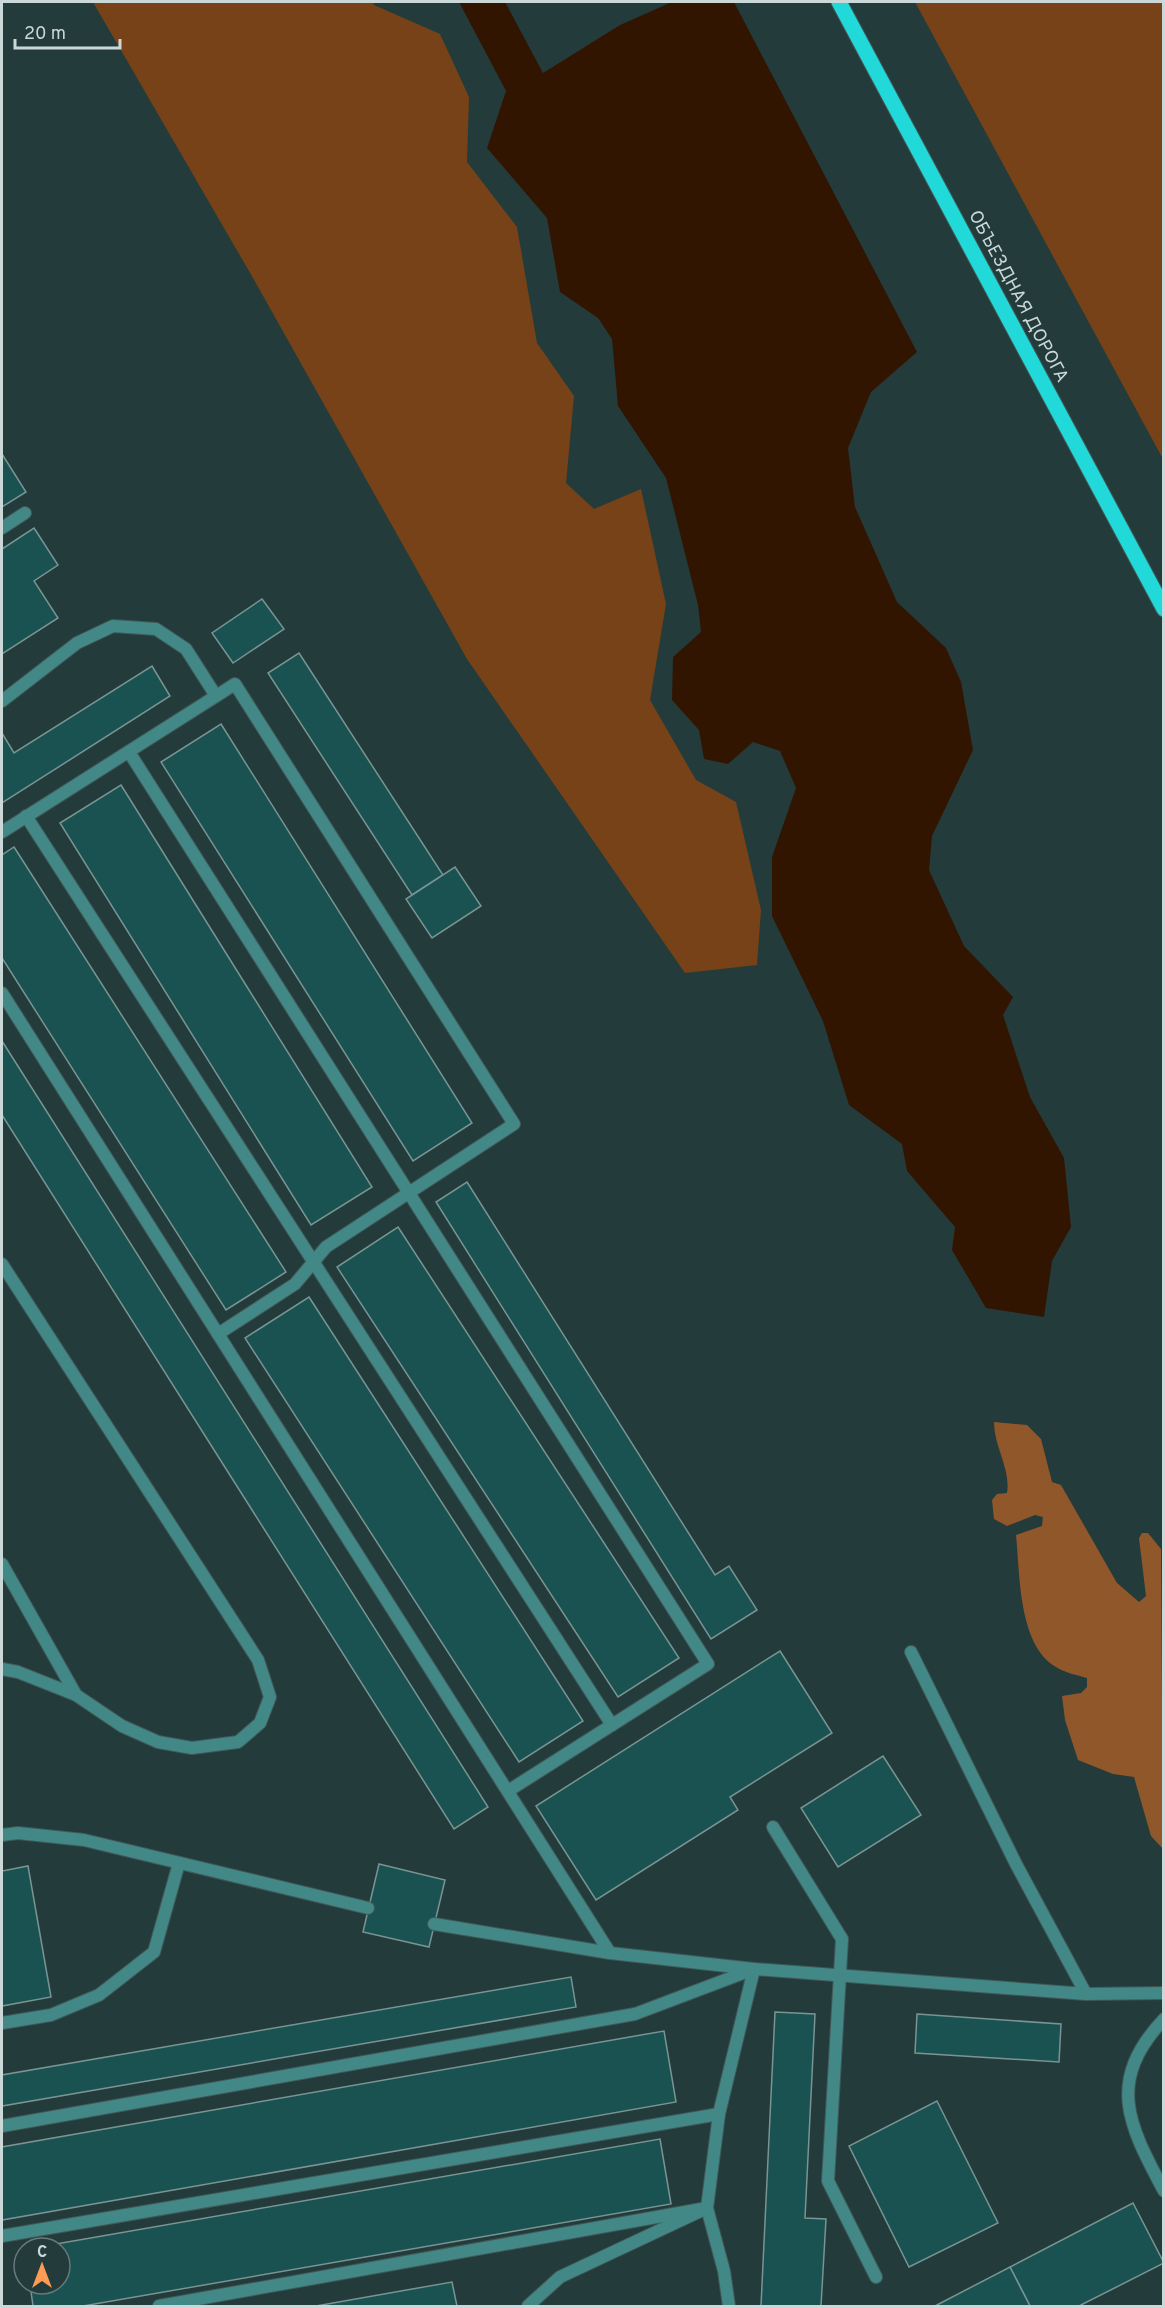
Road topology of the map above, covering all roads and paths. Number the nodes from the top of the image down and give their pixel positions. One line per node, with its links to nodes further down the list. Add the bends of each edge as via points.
1 (840, 2): 4 (main road, ОБЪЕЗДНАЯ ДОРОГА)
2 (25, 513): 3 (lane)
3 (2, 528)
4 (1164, 609)
5 (216, 696): 6 (lane, via 186,649 156,629 113,626 77,643); 7 (lane); 11 (lane, via 235,684 514,1124)
6 (2, 701)
7 (129, 752): 8 (lane); 11 (lane)
8 (26, 816): 9 (lane); 12 (lane)
9 (2, 832)
10 (2, 993): 14 (lane)
11 (409, 1192): 12 (lane, via 326,1246); 19 (lane, via 708,1664)
12 (313, 1262): 14 (lane, via 296,1284); 19 (lane)
13 (2, 1264): 18 (lane, via 258,1660 270,1697 260,1723 238,1742 192,1748 158,1742 122,1726)
14 (218, 1334): 20 (lane)
15 (2, 1564): 18 (lane)
16 (910, 1652): 30 (lane)
17 (2, 1669): 18 (lane)
18 (76, 1695)
19 (612, 1725): 20 (lane)
20 (508, 1791): 26 (lane)
21 (773, 1827): 28 (lane, via 842,1939)
22 (2, 1835): 23 (lane, via 84,1840)
23 (179, 1863): 24 (lane); 32 (lane, via 153,1952 99,1995 51,2015)
24 (368, 1908)
25 (434, 1924): 26 (lane)
26 (610, 1953): 27 (lane)
27 (754, 1969): 28 (lane); 33 (lane); 34 (lane, via 635,2014)
28 (840, 1976): 30 (lane); 38 (lane, via 828,2181)
29 (1164, 1993): 30 (lane)
30 (1086, 1994)
31 (1164, 2019): 35 (lane, via 1148,2036 1131,2067 1127,2102 1137,2140)
32 (2, 2023)
33 (719, 2114): 36 (lane); 37 (lane)
34 (2, 2126)
35 (1164, 2191)
36 (707, 2208): 39 (lane); 40 (lane, via 560,2277); 41 (lane)
37 (2, 2235)
38 (876, 2277)
39 (159, 2307)
40 (528, 2307)
41 (729, 2307)

